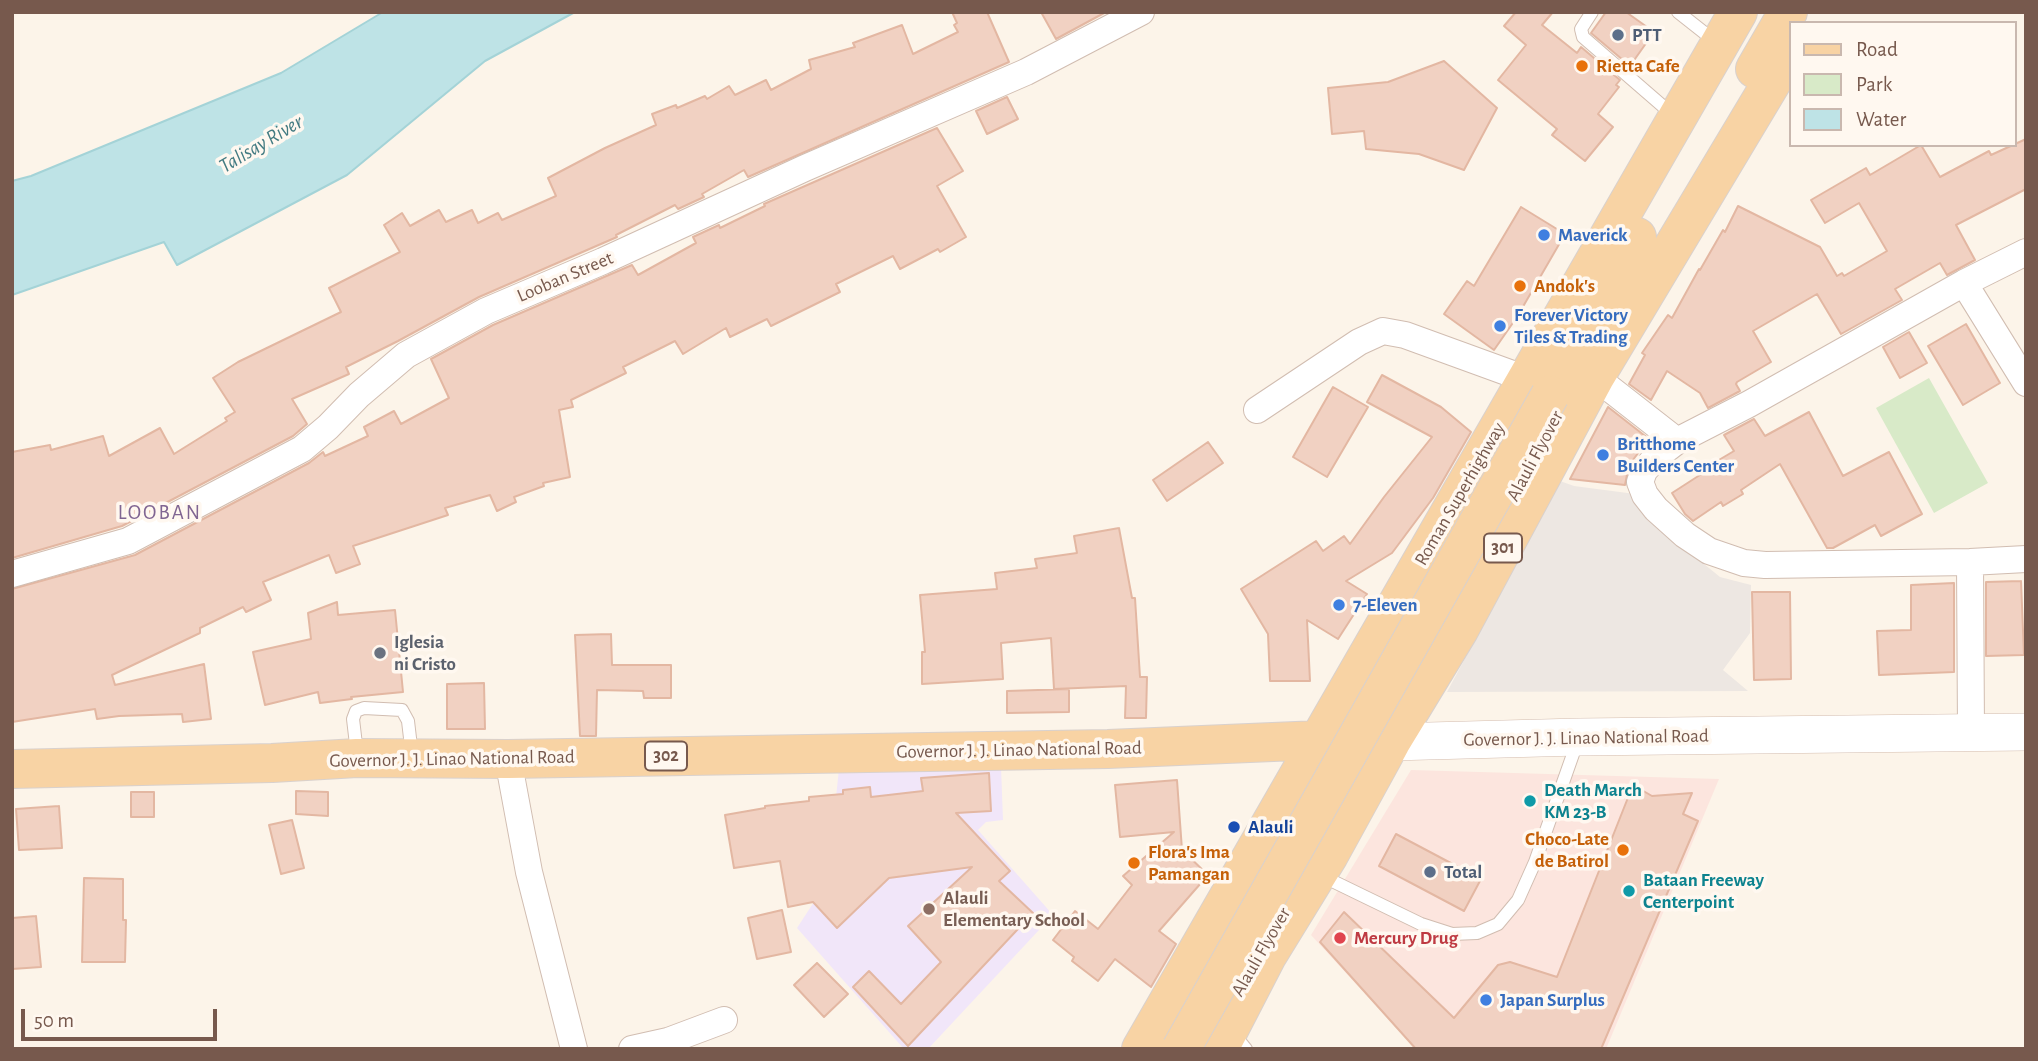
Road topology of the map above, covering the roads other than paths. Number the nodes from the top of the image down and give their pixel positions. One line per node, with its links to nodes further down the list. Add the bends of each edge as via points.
1 (1142, 12): 18 (street, Looban Street, via 1014,78 486,311 406,355 302,449 128,541)
2 (1592, 12): 8 (lane, via 1581,29 1583,37)
3 (1678, 12): 6 (lane)
4 (1763, 12): 13 (main road, Alauli Flyover)
5 (1788, 12): 13 (main road, Alauli Flyover)
6 (1728, 28): 8 (main road, Roman Superhighway)
7 (1790, 52): 11 (main road, 301)
8 (1676, 117): 13 (main road, Roman Superhighway)
9 (2026, 252): 10 (street)
10 (1964, 283): 12 (street); 15 (street)
11 (1595, 377): 15 (street); 23 (main road, 301, via 1459,630)
12 (2026, 383)
13 (1546, 393): 14 (street, via 1405,335 1383,331); 22 (main road, Roman Superhighway); 30 (main road, Alauli Flyover); 34 (main road, Alauli Flyover, bridge)
14 (1257, 410)
15 (1677, 441): 17 (street, via 1656,457 1640,482 1656,509 1709,551 1765,565)
16 (2026, 559): 17 (street)
17 (1970, 562): 19 (street)
18 (12, 574)
19 (1971, 732): 20 (main road, Governor J. J. Linao National Road / 302); 21 (main road, Governor J. J. Linao National Road / 302)
20 (2026, 732)
21 (1579, 737): 23 (main road, Governor J. J. Linao National Road / 302); 28 (lane, via 1535,862 1518,900 1498,924 1477,933 1452,934)
22 (1320, 740): 23 (main road, Governor J. J. Linao National Road / 302); 25 (main road, Governor J. J. Linao National Road / 302, via 1108,749); 33 (main road, Roman Superhighway)
23 (1391, 742): 28 (main road, 301)
24 (357, 758): 26 (main road, Governor J. J. Linao National Road / 302); 26 (lane, via 353,719 356,711 364,708 402,710); 27 (main road, Governor J. J. Linao National Road / 302)
25 (508, 758): 26 (main road, Governor J. J. Linao National Road / 302); 31 (street, via 529,872)
26 (413, 759)
27 (12, 769)
28 (1318, 874): 30 (main road, 301, via 1267,956)
29 (724, 1020): 32 (street)
30 (1225, 1044)
31 (574, 1049)
32 (632, 1049)
33 (1141, 1049)
34 (1181, 1049)

